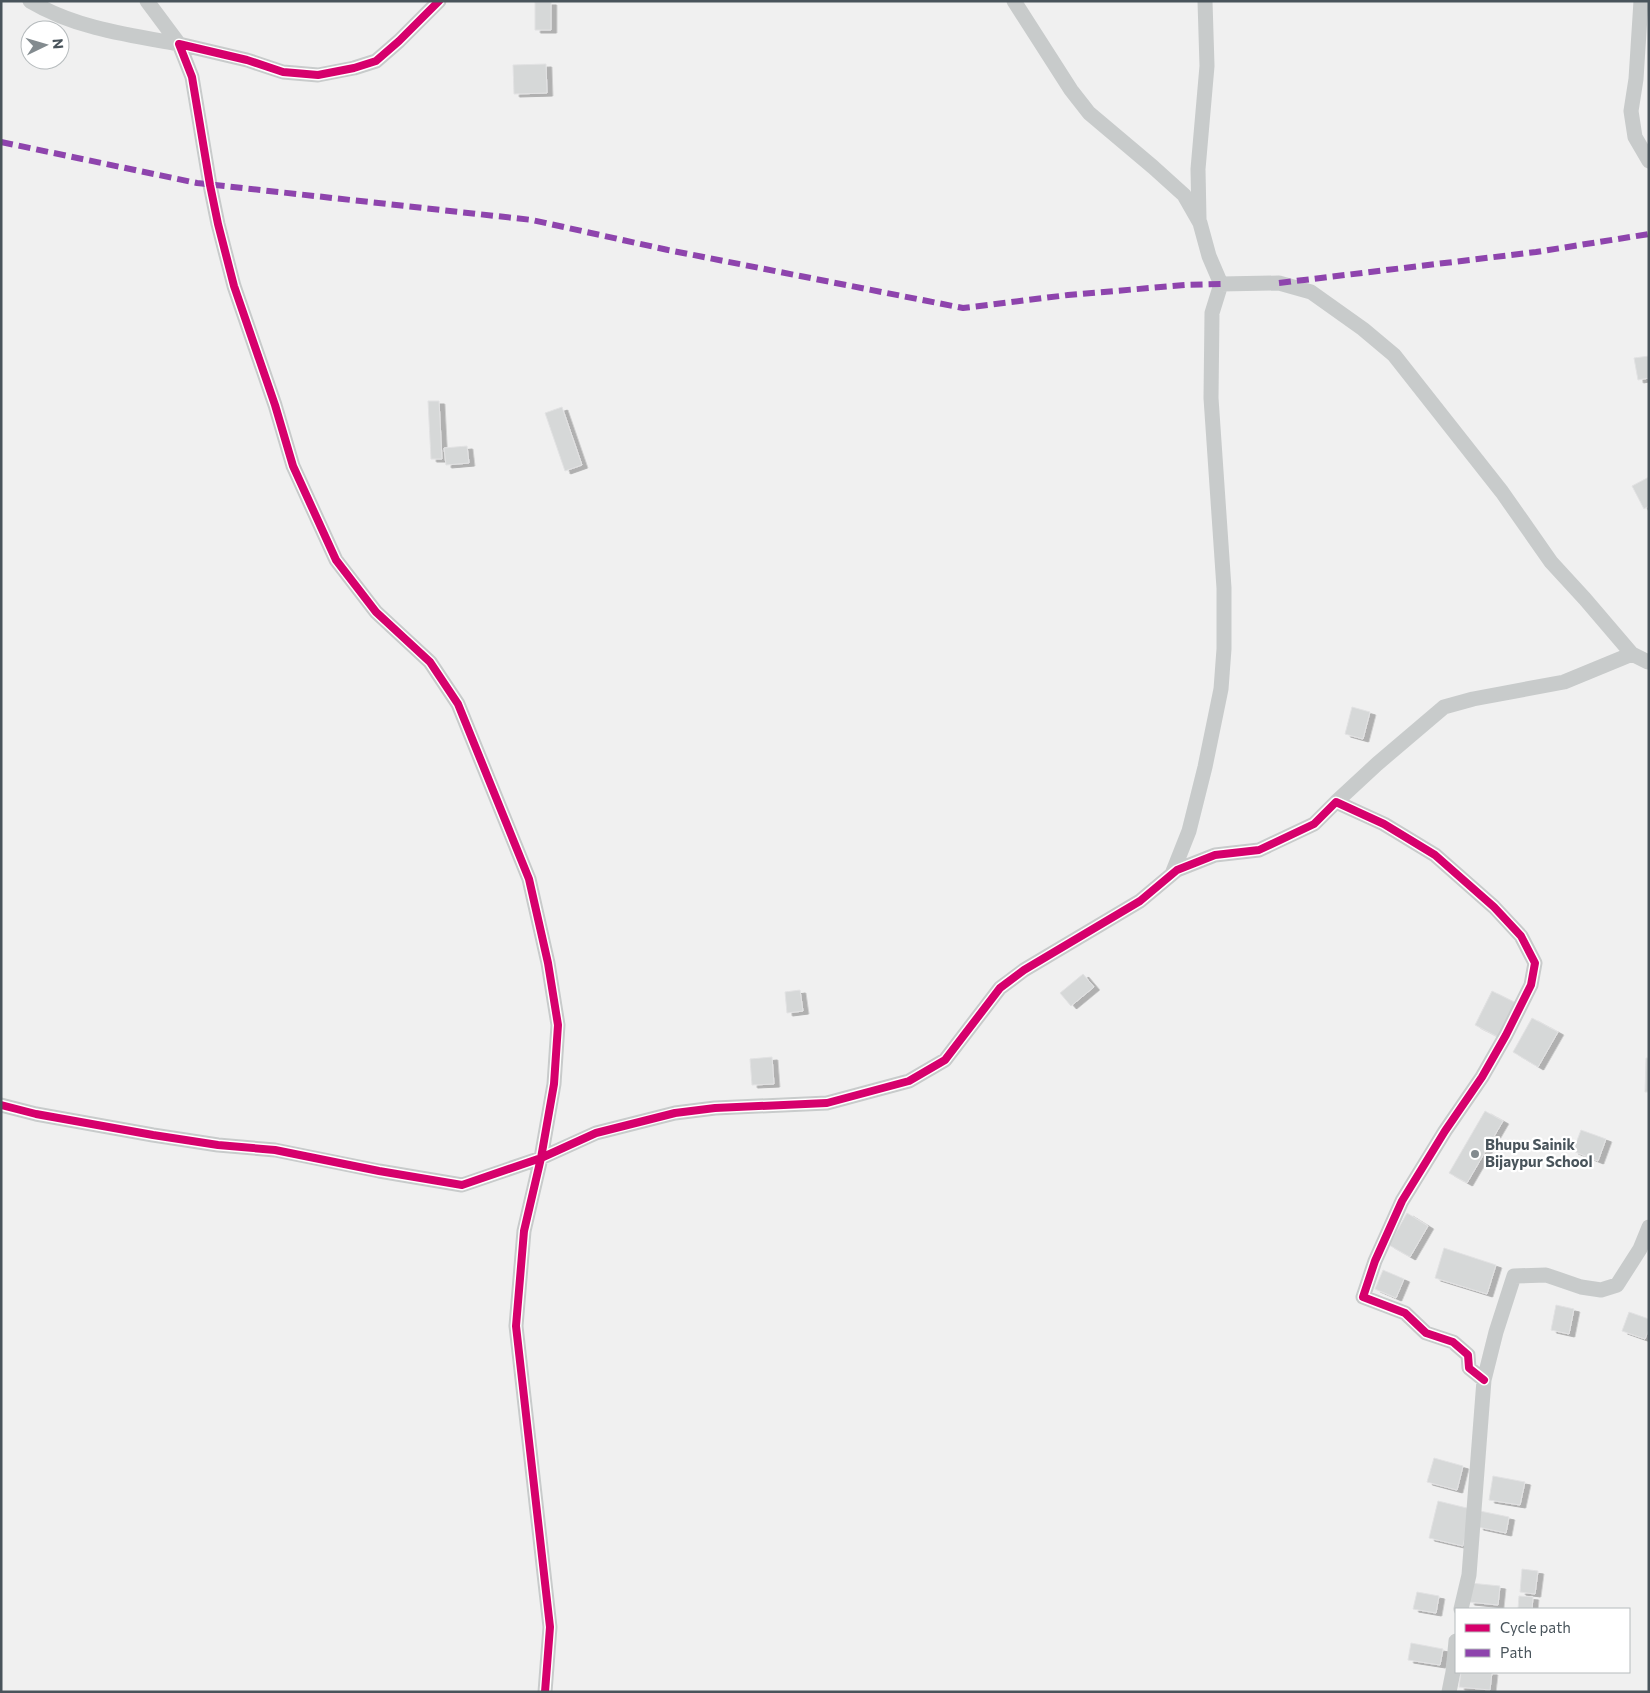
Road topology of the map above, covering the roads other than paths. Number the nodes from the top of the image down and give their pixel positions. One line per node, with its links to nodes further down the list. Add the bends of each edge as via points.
1 (30, 1): 7 (street, via 74,22)
2 (147, 1): 7 (street)
3 (439, 1): 7 (street, via 376,61 318,75 283,72)
4 (1014, 1): 9 (street, via 1089,113 1184,195)
5 (1205, 1): 9 (street, via 1207,66 1198,169)
6 (1641, 1): 8 (street, via 1631,111 1635,137)
7 (179, 44): 16 (street, via 192,77 210,185 234,286 293,466 336,560 376,612 430,662 458,704 529,879 558,1025 554,1084)
8 (1649, 161)
9 (1200, 223): 10 (street)
10 (1221, 284): 11 (street, via 1279,283 1311,292 1394,355 1479,462 1551,562); 14 (street, via 1212,313 1211,398 1224,588 1222,689 1189,831)
11 (1632, 654): 12 (street); 13 (street, via 1564,682 1473,698 1444,707)
12 (1648, 666)
13 (1336, 802): 14 (street, via 1314,824 1259,850 1215,855); 18 (street, via 1384,824 1434,854 1494,907 1520,936 1535,963 1530,985 1506,1035 1402,1200 1363,1297 1405,1313 1426,1333 1452,1342 1468,1355 1469,1368)
14 (1172, 874): 16 (street, via 1140,901 1024,970 1000,988 945,1060 909,1080 827,1103 675,1113 596,1134)
15 (1, 1105): 16 (street, via 36,1114 218,1145 275,1150 462,1185)
16 (541, 1158): 21 (street, via 524,1231 516,1326 550,1627)
17 (1649, 1227): 18 (street, via 1640,1249 1617,1286 1601,1290 1546,1275 1514,1276)
18 (1484, 1380): 19 (street, via 1469,1575)
19 (1461, 1608)
20 (1455, 1648): 22 (street)
21 (545, 1692)
22 (1449, 1692)

